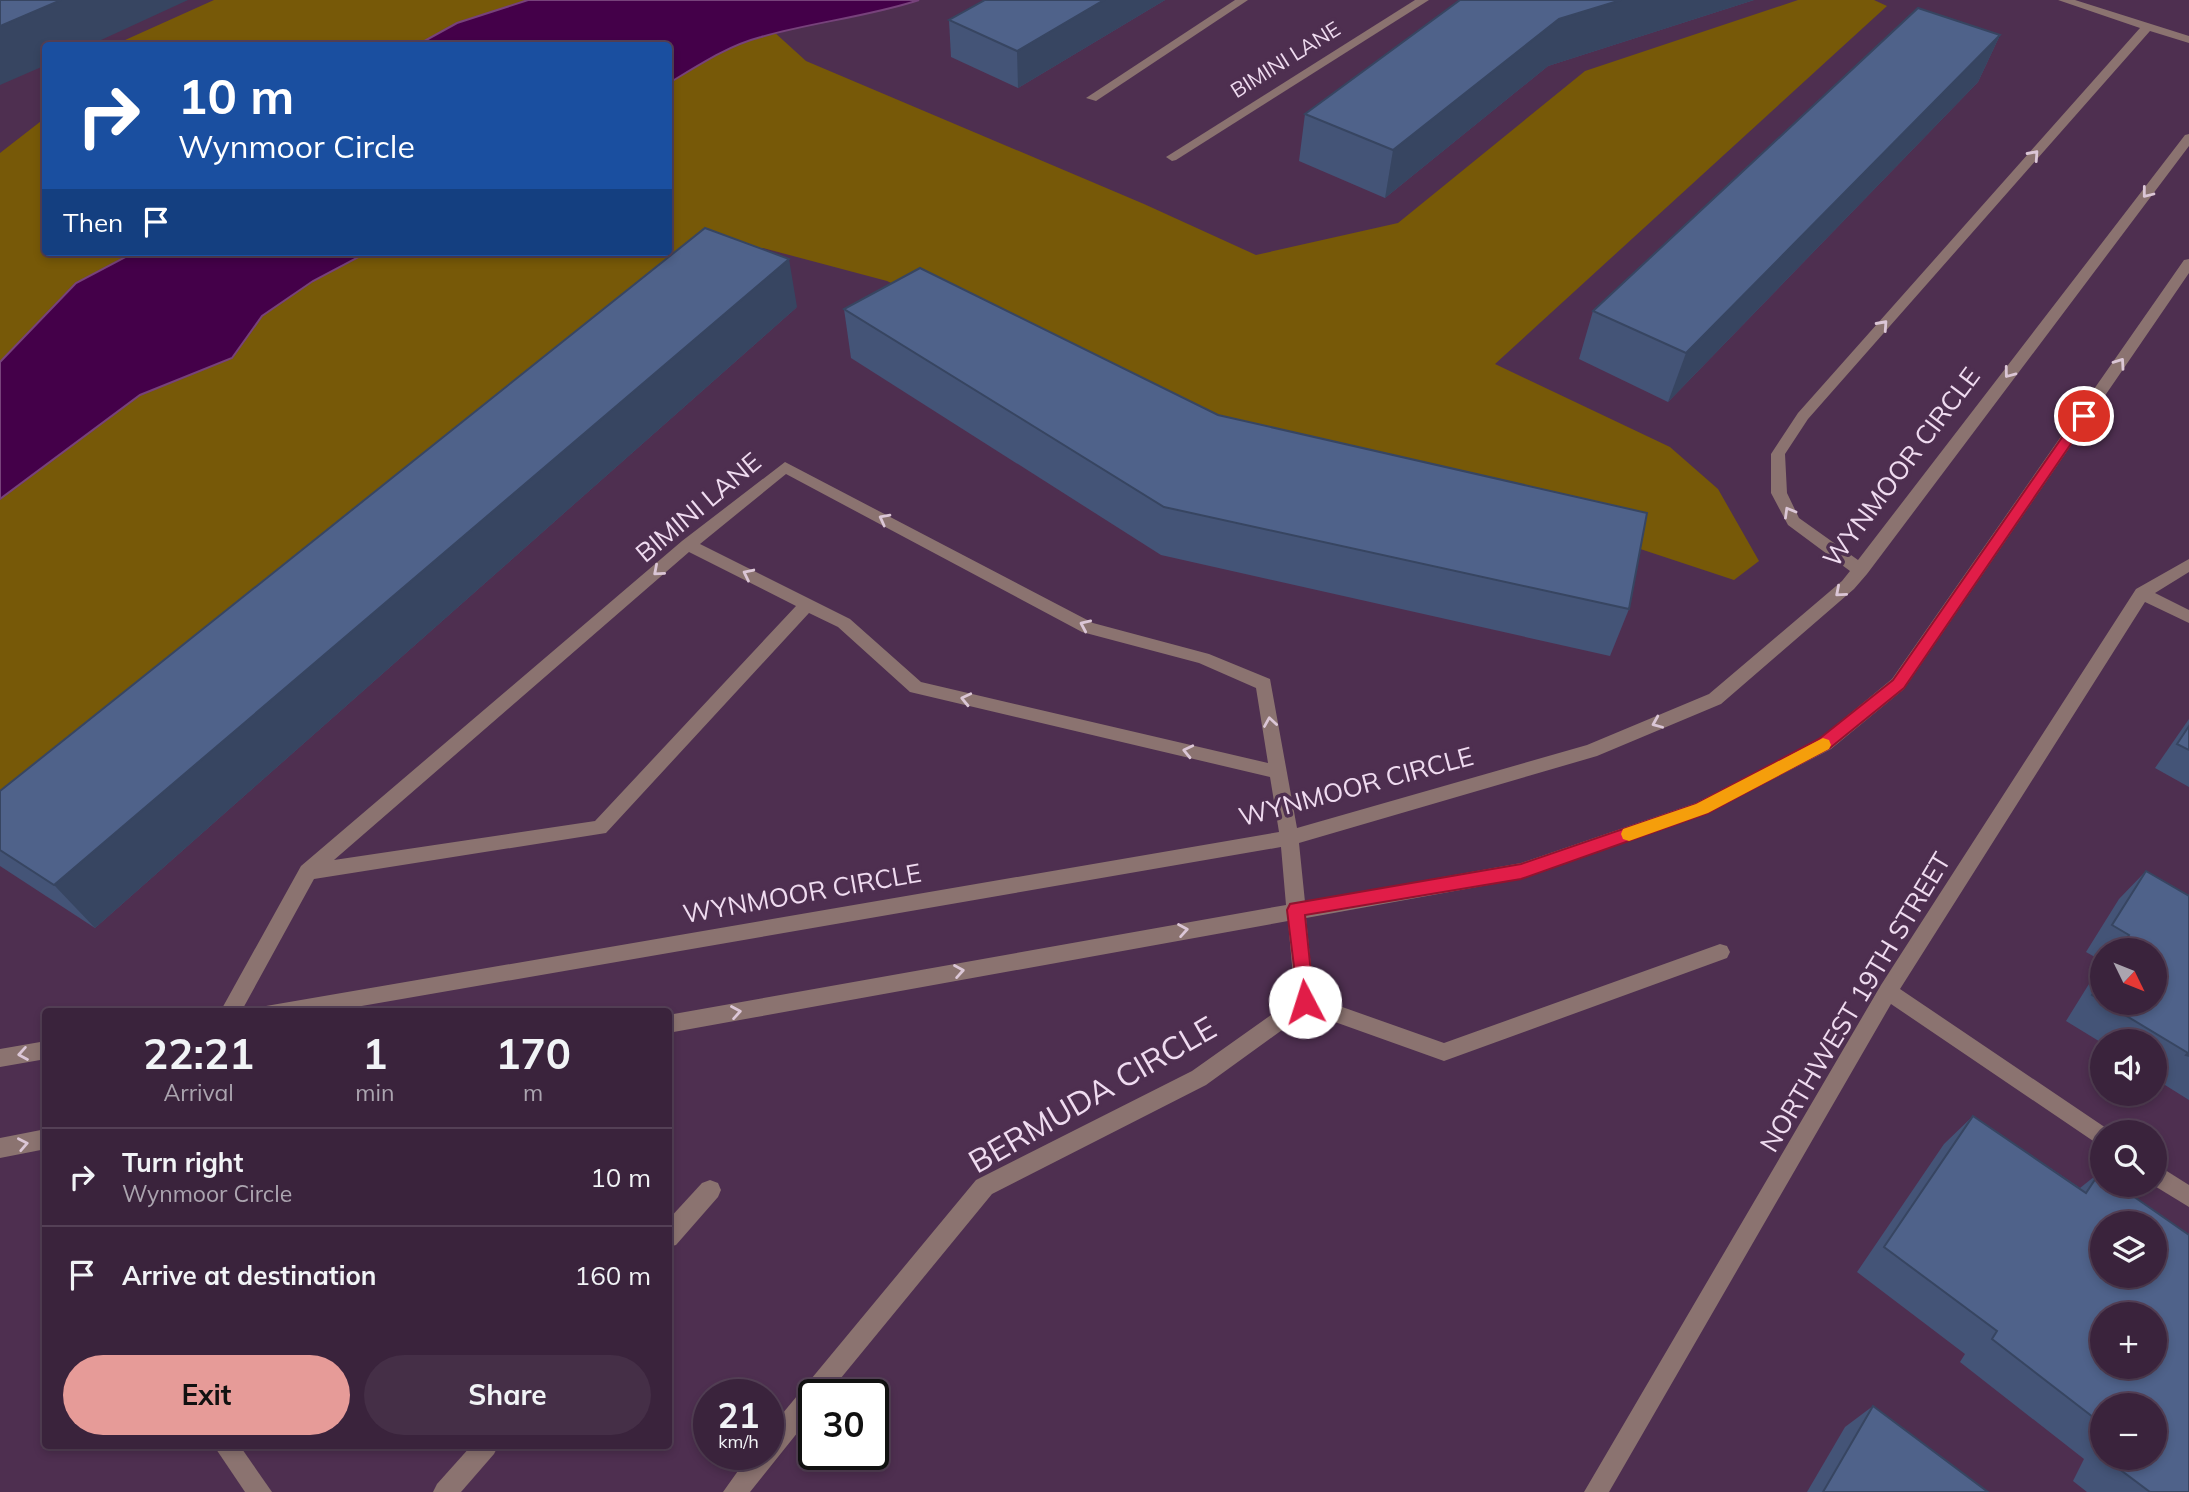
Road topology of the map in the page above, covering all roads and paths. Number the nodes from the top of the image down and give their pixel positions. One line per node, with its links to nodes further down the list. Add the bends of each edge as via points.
1 (1242, 0): 6 (street)
2 (1423, 0): 8 (street, BIMINI LANE)
3 (2064, 0): 4 (street)
4 (2147, 27): 5 (street); 12 (street, one-way to 4, via 1793,521 1779,493 1778,454 1803,416)
5 (2189, 40)
6 (1092, 98)
7 (2189, 138): 12 (street, WYNMOOR CIRCLE, one-way to 12)
8 (1172, 157)
9 (2189, 263): 19 (street, one-way to 9, via 1521,872 1702,808 1825,744 1898,684)
10 (688, 545): 14 (street, one-way to 10); 16 (street, BIMINI LANE, one-way to 10, via 1264,684 1203,658 1088,628 785,467); 18 (street, BIMINI LANE, one-way to 18)
11 (2189, 565): 13 (street, NORTHWEST 19TH STREET)
12 (1861, 570): 17 (street, WYNMOOR CIRCLE, one-way to 17, via 1714,699 1591,751)
13 (2142, 593): 15 (street); 21 (street, NORTHWEST 19TH STREET)
14 (807, 604): 16 (street, one-way to 14, via 916,687 844,623); 18 (street, via 600,828)
15 (2189, 618)
16 (1278, 772): 17 (street, BIMINI LANE)
17 (1289, 838): 19 (street); 24 (street, WYNMOOR CIRCLE)
18 (308, 872): 23 (street, BIMINI LANE)
19 (1296, 910): 22 (street); 25 (street, one-way to 19)
20 (1720, 952): 22 (street, via 1444,1052)
21 (1888, 991): 28 (street); 42 (street, NORTHWEST 19TH STREET)
22 (1305, 1002): 35 (street, BERMUDA CIRCLE, via 1199,1078 984,1187)
23 (232, 1008)
24 (296, 1008)
25 (672, 1023)
26 (42, 1051): 27 (street, one-way to 27)
27 (0, 1058)
28 (2090, 1129)
29 (42, 1140): 30 (street, one-way to 29)
30 (0, 1148)
31 (2167, 1182): 33 (street)
32 (710, 1190): 34 (street)
33 (2189, 1197)
34 (672, 1233)
35 (784, 1431)
36 (228, 1449): 39 (street)
37 (483, 1449): 40 (street)
38 (753, 1470): 41 (street, BERMUDA CIRCLE)
39 (260, 1492)
40 (445, 1492)
41 (735, 1492)
42 (1597, 1492)

